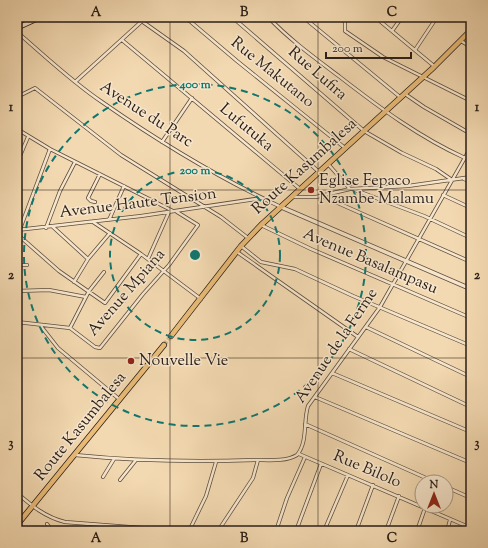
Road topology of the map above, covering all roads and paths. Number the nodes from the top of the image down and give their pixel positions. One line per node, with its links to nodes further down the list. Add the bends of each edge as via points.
1 (136, 17): 11 (street)
2 (185, 17): 35 (street, Rue Makutano)
3 (232, 17): 30 (street, Rue Lufira)
4 (268, 17): 28 (street, via 293,41)
5 (303, 17): 24 (street)
6 (340, 17): 21 (street, via 345,22 345,31 356,40 383,57)
7 (377, 17): 14 (street)
8 (402, 17): 14 (street)
9 (437, 17): 19 (street)
10 (38, 18): 12 (main road)
11 (141, 22): 16 (street); 41 (street, via 184,51)
12 (17, 28)
13 (471, 30): 17 (highway, Route Kasumbalesa)
14 (392, 31): 19 (street)
15 (17, 32): 22 (street, Avenue du Parc)
16 (122, 40): 22 (street); 26 (street, Lufutuka)
17 (461, 41): 18 (street); 20 (highway, Route Kasumbalesa)
18 (471, 47)
19 (415, 50): 20 (street)
20 (434, 67): 21 (highway, Route Kasumbalesa)
21 (424, 76): 23 (highway, Route Kasumbalesa); 27 (street)
22 (75, 82): 33 (street, Avenue du Parc)
23 (404, 93): 24 (highway, Route Kasumbalesa); 31 (street)
24 (400, 97): 28 (highway, Route Kasumbalesa)
25 (17, 98): 55 (street, via 35,88 121,155)
26 (192, 98): 33 (street); 48 (street, Lufutuka)
27 (471, 101)
28 (384, 112): 30 (highway, Route Kasumbalesa); 37 (street)
29 (17, 130): 32 (street)
30 (364, 131): 35 (highway, Route Kasumbalesa); 45 (street, Rue Lufira)
31 (471, 134)
32 (28, 137): 36 (street); 39 (street)
33 (162, 142): 53 (street, Avenue du Parc)
34 (471, 147): 37 (street, Avenue de la Ferme)
35 (345, 148): 40 (highway, Route Kasumbalesa)
36 (50, 149): 38 (street); 67 (street)
37 (465, 158): 45 (street, Avenue de la Ferme)
38 (76, 162): 42 (street); 66 (street, via 60,191)
39 (17, 163)
40 (328, 164): 41 (highway, Route Kasumbalesa); 49 (street)
41 (319, 172): 48 (highway, Route Kasumbalesa)
42 (100, 174): 47 (street); 54 (street, via 88,198)
43 (471, 177): 44 (street)
44 (463, 178): 45 (street); 46 (street)
45 (452, 180): 49 (street, via 408,186); 50 (street, Avenue de la Ferme)
46 (471, 182)
47 (124, 186): 58 (street); 62 (street)
48 (300, 189): 52 (highway, Route Kasumbalesa)
49 (352, 189): 51 (street); 61 (street)
50 (443, 195): 57 (street); 61 (street, Avenue de la Ferme)
51 (322, 196): 52 (street); 72 (street)
52 (291, 197): 56 (highway, Route Kasumbalesa)
53 (262, 198): 55 (street, Avenue Haute Tension); 56 (street, Avenue du Parc)
54 (95, 202)
55 (205, 207): 60 (street, Avenue Haute Tension); 71 (street)
56 (281, 207): 64 (highway, Route Kasumbalesa); 78 (street, Avenue du Parc)
57 (471, 208)
58 (173, 211): 59 (street, Avenue Haute Tension); 60 (street, Avenue Haute Tension)
59 (169, 212): 62 (street, Avenue Haute Tension); 77 (street)
60 (177, 212): 83 (street, Avenue Mpiana, via 198,225)
61 (430, 219): 70 (street); 72 (street, Avenue de la Ferme)
62 (110, 220): 63 (street, Avenue Haute Tension)
63 (92, 221): 65 (street, Avenue Haute Tension); 68 (street)
64 (261, 225): 71 (highway, Route Kasumbalesa); 85 (street, Avenue Basalampasu)
65 (53, 227): 66 (street, Avenue Haute Tension); 76 (street)
66 (46, 228): 67 (street, Avenue Haute Tension)
67 (18, 230)
68 (110, 232): 75 (street); 76 (street)
69 (17, 234): 84 (street)
70 (471, 238)
71 (248, 239): 73 (highway, Route Kasumbalesa)
72 (418, 239): 78 (street, Avenue de la Ferme); 79 (street)
73 (241, 246): 74 (highway, Route Kasumbalesa); 91 (street, via 261,262 295,269)
74 (237, 252): 90 (highway, Route Kasumbalesa); 98 (street)
75 (141, 254): 77 (street); 88 (street, via 105,303)
76 (88, 259): 84 (street)
77 (148, 259): 83 (street)
78 (405, 261): 85 (street, Avenue de la Ferme); 86 (street, Avenue du Parc)
79 (471, 262)
80 (17, 265): 81 (street)
81 (26, 265)
82 (104, 272): 88 (street)
83 (164, 272): 90 (street); 96 (street, Avenue Mpiana, via 100,348)
84 (74, 282): 88 (street)
85 (393, 283): 91 (street, Avenue de la Ferme); 92 (street, Avenue Basalampasu)
86 (471, 289)
87 (17, 291): 89 (street, via 49,290)
88 (90, 291): 89 (street)
89 (86, 297): 96 (street)
90 (201, 299): 97 (highway, Route Kasumbalesa)
91 (380, 307): 95 (street, Avenue de la Ferme); 100 (street)
92 (471, 318)
93 (17, 322): 94 (street, Avenue Mpiana)
94 (40, 325): 96 (street, Avenue Mpiana); 105 (street, via 58,348)
95 (366, 327): 98 (street, Avenue de la Ferme); 103 (street)
96 (70, 328)
97 (171, 336)
98 (358, 337): 101 (street, Avenue de la Ferme)
99 (164, 345): 105 (highway, Route Kasumbalesa)
100 (471, 346)
101 (349, 349): 102 (street, Avenue de la Ferme); 106 (street)
102 (332, 373): 104 (street, Avenue de la Ferme); 108 (street)
103 (471, 377)
104 (315, 397): 107 (street, Avenue de la Ferme, via 308,406); 116 (street)
105 (120, 399): 110 (highway, Route Kasumbalesa)
106 (471, 407)
107 (305, 424): 109 (street, Avenue de la Ferme, via 304,438); 118 (street)
108 (471, 432)
109 (298, 454): 111 (street, Rue Bilolo); 114 (street, via 291,458)
110 (74, 455): 112 (street); 128 (highway, Route Kasumbalesa)
111 (305, 457): 117 (street, Rue Bilolo); 142 (street)
112 (114, 459): 113 (street); 120 (street)
113 (136, 459): 115 (street); 121 (street)
114 (258, 460): 115 (street); 141 (street, via 253,478)
115 (216, 462): 140 (street, via 206,496)
116 (471, 463)
117 (321, 464): 119 (street, Rue Bilolo); 143 (street)
118 (417, 474)
119 (348, 475): 122 (street, Rue Bilolo); 144 (street)
120 (103, 477)
121 (120, 480)
122 (373, 485): 125 (street, Rue Bilolo); 145 (street)
123 (454, 491): 126 (street)
124 (17, 493): 128 (street)
125 (399, 496): 127 (street, Rue Bilolo); 146 (street)
126 (471, 498)
127 (414, 503)
128 (33, 506): 131 (highway, Route Kasumbalesa); 137 (street, via 51,518 68,522)
129 (423, 514): 147 (street)
130 (438, 514): 133 (street, Rue Bilolo)
131 (23, 518): 132 (street); 135 (highway, Route Kasumbalesa)
132 (17, 520)
133 (450, 520): 136 (street, Rue Bilolo); 148 (street)
134 (47, 524): 138 (street)
135 (17, 525)
136 (471, 528)
137 (137, 529): 139 (street)
138 (52, 531)
139 (180, 531)
140 (188, 531)
141 (218, 531)
142 (276, 531)
143 (296, 531)
144 (324, 531)
145 (356, 531)
146 (386, 531)
147 (417, 531)
148 (447, 531)

